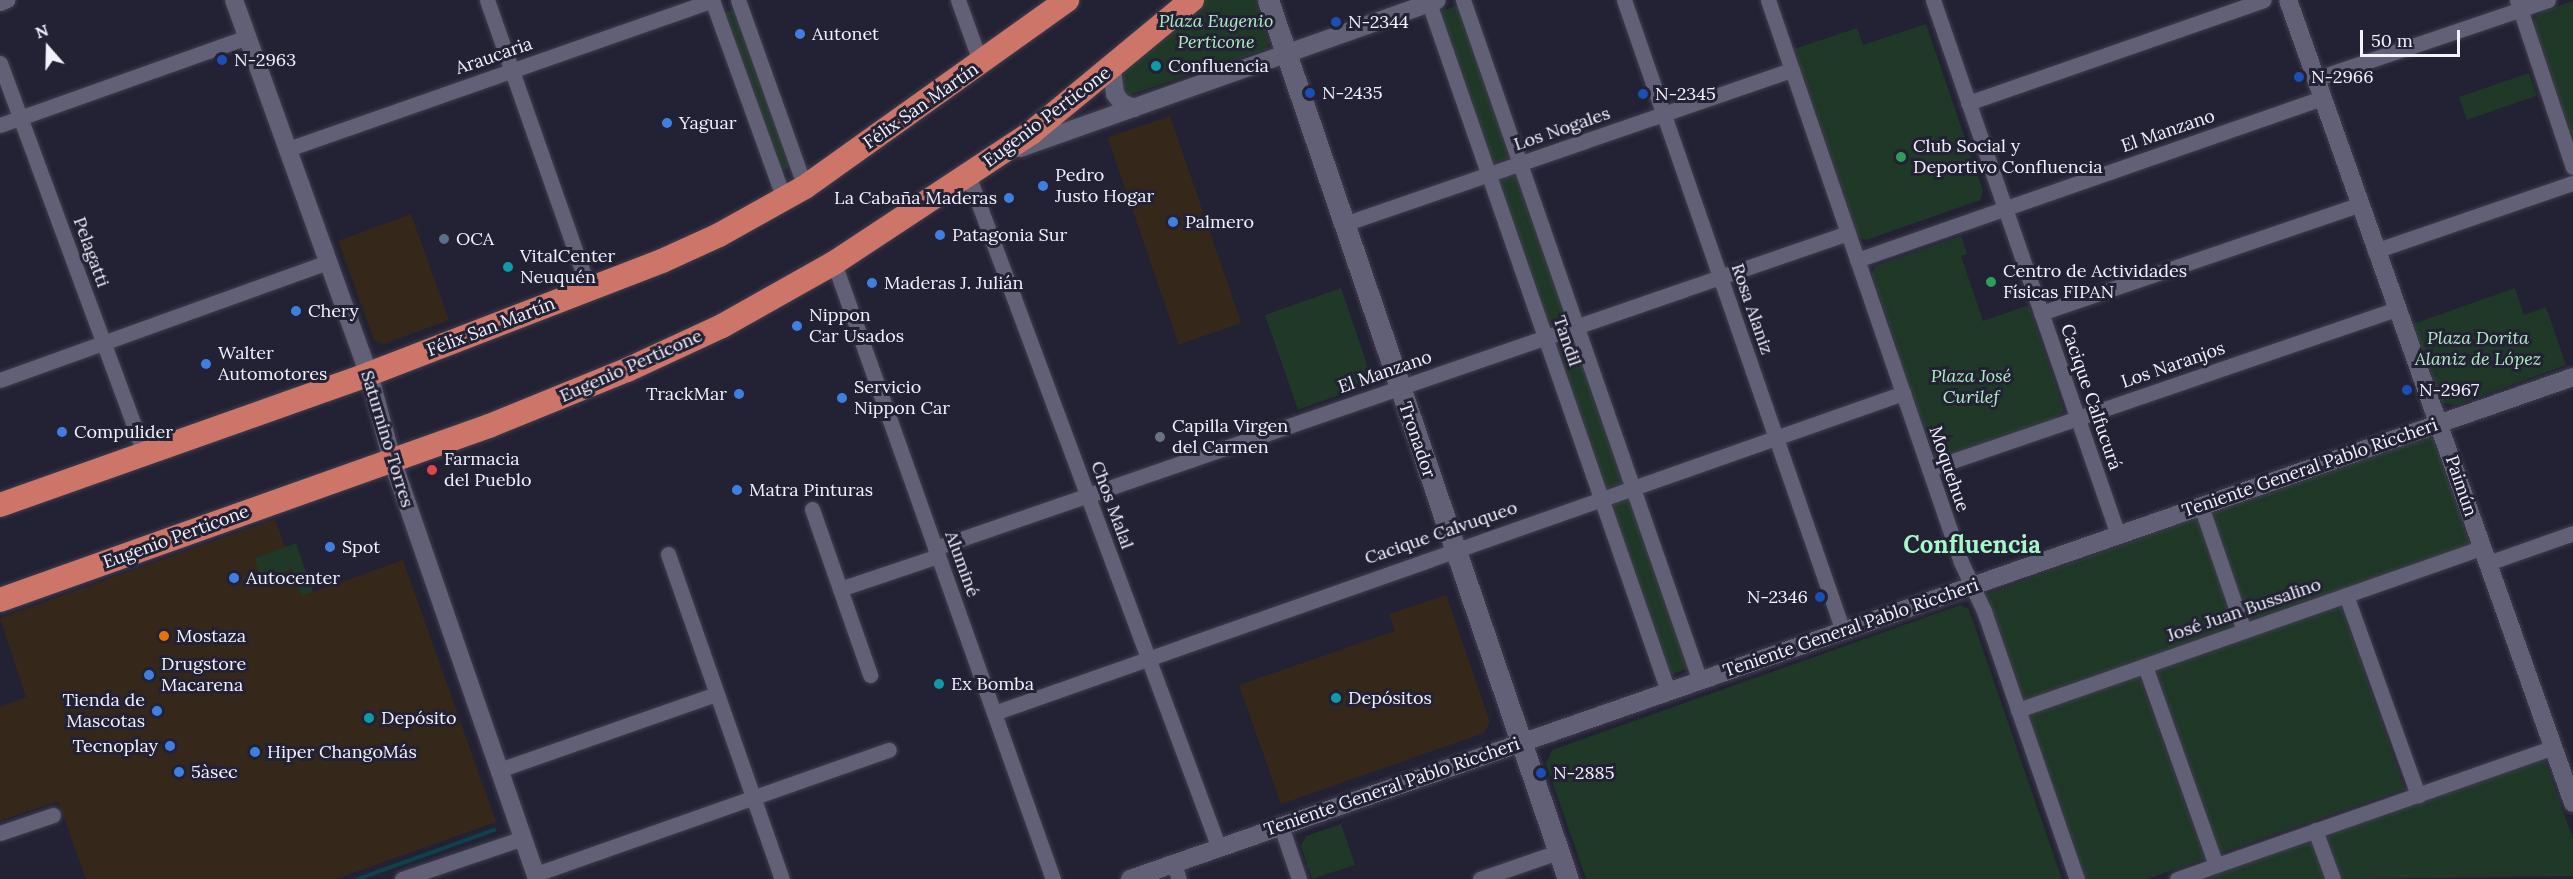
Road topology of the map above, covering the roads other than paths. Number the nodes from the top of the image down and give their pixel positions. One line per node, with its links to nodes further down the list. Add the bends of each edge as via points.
1 (7, 0): 18 (street)
2 (234, 0): 20 (street, Saturnino Torres)
3 (487, 0): 25 (street)
4 (712, 0): 25 (street, Araucaria); 42 (street)
5 (738, 0): 41 (street)
6 (958, 0): 23 (street)
7 (1067, 0): 23 (highway, Félix San Martín)
8 (1192, 0): 24 (highway, Eugenio Perticone)
9 (1268, 0): 21 (main road, Tronador)
10 (1463, 0): 36 (street, Tandil)
11 (1624, 0): 31 (street, Rosa Alaniz)
12 (1768, 0): 26 (street, Moquehue)
13 (1933, 0): 29 (street, Cacique Calfucurá)
14 (2264, 0): 29 (street)
15 (2288, 0): 27 (street, Paimún)
16 (2548, 0): 19 (street)
17 (1433, 1): 21 (street); 38 (street, Tandil)
18 (0, 3)
19 (2518, 5): 27 (street); 37 (street)
20 (247, 37): 32 (street); 34 (street, Saturnino Torres)
21 (1286, 52): 30 (street); 45 (main road, Tronador)
22 (0, 63): 32 (street, Pelagatti)
23 (981, 64): 41 (highway, Félix San Martín)
24 (1112, 69): 30 (street, via 1115,94); 35 (highway, Eugenio Perticone)
25 (512, 70): 34 (street, Araucaria); 52 (street)
26 (1792, 70): 31 (street, Los Nogales); 46 (street, Moquehue)
27 (2315, 79): 28 (street, Paimún)
28 (2322, 99): 43 (street, Paimún); 44 (street, El Manzano)
29 (1968, 103): 44 (street, Cacique Calfucurá)
30 (1134, 108): 35 (street)
31 (1664, 114): 36 (street, Los Nogales); 51 (street, Rosa Alaniz)
32 (20, 118): 33 (street); 57 (street, Pelagatti)
33 (0, 125)
34 (288, 149): 49 (street, Saturnino Torres)
35 (998, 155): 39 (highway, Eugenio Perticone)
36 (1520, 163): 38 (street, Los Nogales); 55 (street, Tandil)
37 (2573, 167)
38 (1488, 174): 45 (street, Los Nogales); 56 (street, Tandil)
39 (968, 175): 50 (highway, Eugenio Perticone); 70 (street, Chos Malal)
40 (2573, 183): 47 (street)
41 (805, 186): 42 (highway, Félix San Martín)
42 (784, 199): 52 (highway, Félix San Martín, via 709,240)
43 (2359, 205): 47 (street, Paimún); 54 (street)
44 (2005, 208): 48 (street, El Manzano); 54 (street, Cacique Calfucurá)
45 (1344, 224): 61 (main road, Tronador)
46 (1848, 233): 48 (street, Moquehue); 51 (street, El Manzano)
47 (2376, 251): 53 (street, Paimún)
48 (1857, 260): 62 (street, Moquehue)
49 (328, 262): 57 (street); 58 (street, Saturnino Torres)
50 (834, 263): 67 (highway, Eugenio Perticone, via 722,326 627,370); 78 (street, Aluminé)
51 (1720, 277): 55 (street, El Manzano); 65 (street, Rosa Alaniz)
52 (589, 289): 58 (highway, Félix San Martín)
53 (2396, 309): 63 (street, Los Naranjos); 64 (street, Paimún, via 2427,401)
54 (2041, 313): 63 (street, Cacique Calfucurá)
55 (1577, 327): 56 (street, El Manzano); 69 (street, Tandil)
56 (1545, 338): 61 (street, El Manzano); 71 (street, Tandil)
57 (104, 343): 60 (street); 66 (street, Pelagatti)
58 (369, 374): 66 (highway, Félix San Martín); 67 (street, Saturnino Torres)
59 (2573, 377): 64 (street, Teniente General Pablo Riccheri)
60 (0, 380)
61 (1400, 388): 70 (street, El Manzano); 77 (main road, Tronador)
62 (1903, 393): 65 (street, Cacique Calvuqueo); 68 (street, Moquehue)
63 (2077, 418): 68 (street, Los Naranjos); 76 (street, Cacique Calfucurá)
64 (2439, 424): 73 (street, Teniente General Pablo Riccheri); 80 (street, Paimún)
65 (1776, 437): 69 (street, Cacique Calvuqueo); 85 (street, Rosa Alaniz)
66 (145, 454): 72 (highway, Félix San Martín)
67 (392, 460): 84 (highway, Eugenio Perticone); 98 (street, Saturnino Torres)
68 (1929, 469): 81 (street, Moquehue)
69 (1632, 487): 71 (street, Cacique Calvuqueo); 90 (street, Tandil)
70 (1088, 495): 78 (street, El Manzano); 87 (street, Chos Malal)
71 (1601, 498): 77 (street, Cacique Calvuqueo); 91 (street, Tandil)
72 (0, 505)
73 (2201, 506): 76 (street, Teniente General Pablo Riccheri); 86 (street)
74 (812, 509): 82 (street)
75 (2573, 533): 80 (street, José Juan Bussalino)
76 (2118, 535): 81 (street, Teniente General Pablo Riccheri)
77 (1454, 549): 87 (street, Cacique Calvuqueo); 95 (main road, Tronador)
78 (937, 552): 82 (street, El Manzano); 94 (street, Aluminé)
79 (668, 554): 92 (street)
80 (2486, 555): 83 (street, José Juan Bussalino); 96 (street, Paimún)
81 (1972, 585): 85 (street, Teniente General Pablo Riccheri); 93 (street, Moquehue)
82 (840, 589): 89 (street)
83 (2346, 595): 86 (street, José Juan Bussalino); 99 (street)
84 (0, 600)
85 (1843, 631): 90 (street, Teniente General Pablo Riccheri)
86 (2244, 631): 88 (street, José Juan Bussalino)
87 (1149, 658): 94 (street, Cacique Calvuqueo); 107 (street, Chos Malal)
88 (2145, 666): 93 (street, José Juan Bussalino); 109 (street)
89 (870, 675)
90 (1700, 681): 91 (street, Teniente General Pablo Riccheri)
91 (1668, 691): 95 (street, Teniente General Pablo Riccheri)
92 (716, 694): 98 (street); 100 (street)
93 (2018, 710): 119 (street, Moquehue)
94 (994, 713): 114 (street, Aluminé)
95 (1520, 743): 103 (street, Teniente General Pablo Riccheri); 108 (main road, Tronador)
96 (2553, 747): 99 (street); 101 (street, Paimún)
97 (889, 750): 100 (street)
98 (499, 770): 106 (street, Saturnino Torres)
99 (2418, 795): 104 (street)
100 (753, 798): 111 (street); 113 (street)
101 (2573, 803)
102 (53, 814): 105 (street)
103 (1281, 826): 107 (street, Teniente General Pablo Riccheri); 116 (street)
104 (2316, 830): 109 (street); 121 (street)
105 (0, 833)
106 (523, 838): 111 (street, Saturnino Torres); 112 (street)
107 (1219, 848): 110 (street, Teniente General Pablo Riccheri)
108 (1558, 852): 117 (street); 118 (main road, Tronador)
109 (2217, 865): 120 (street)
110 (1176, 871): 115 (street, Teniente General Pablo Riccheri)
111 (536, 877)
112 (402, 879)
113 (782, 879)
114 (1053, 879)
115 (1130, 879)
116 (1299, 879)
117 (1480, 879)
118 (1568, 879)
119 (2077, 879)
120 (2177, 879)
121 (2333, 879)

